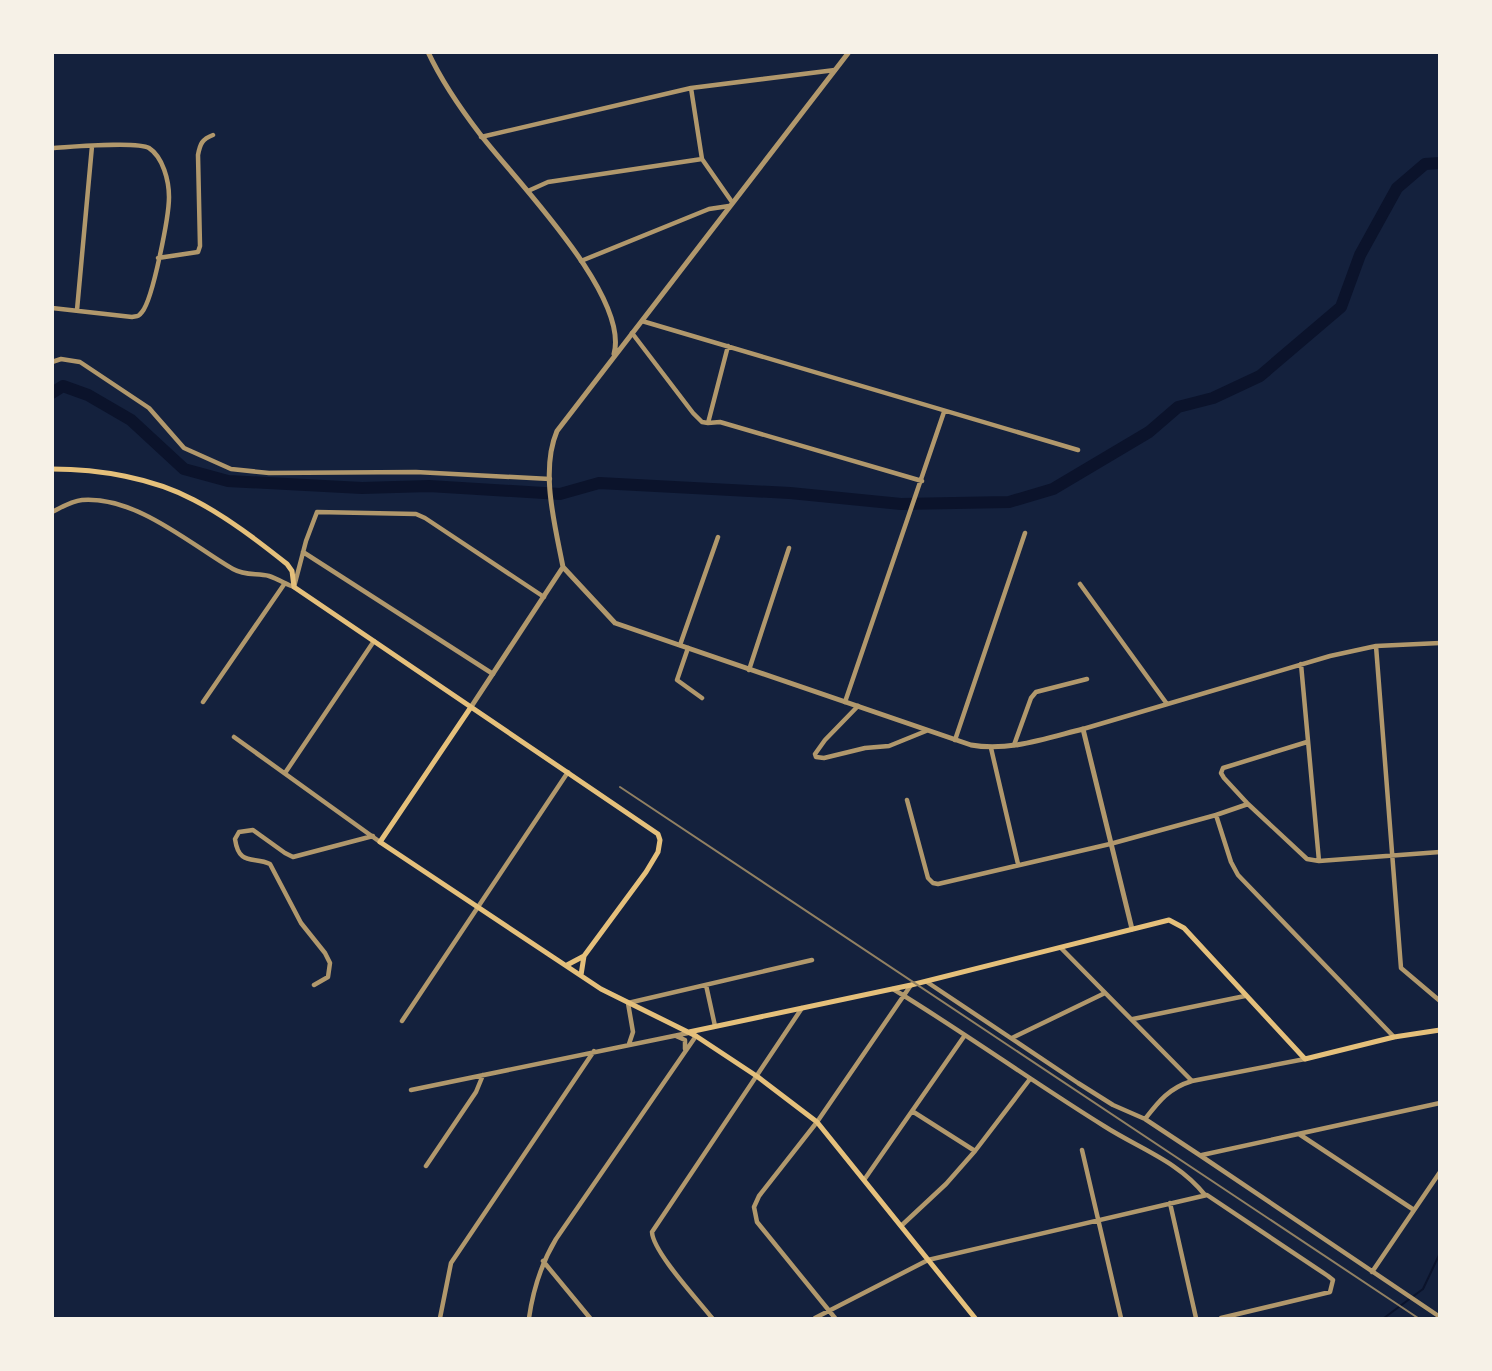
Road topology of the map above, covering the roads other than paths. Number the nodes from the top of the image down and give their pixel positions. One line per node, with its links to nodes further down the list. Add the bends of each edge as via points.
1 (428, 52): 6 (street)
2 (849, 52): 3 (street)
3 (836, 69): 4 (street); 11 (street)
4 (691, 88): 6 (street); 9 (street)
5 (213, 135): 12 (street, via 204,138 198,155 198,252)
6 (481, 137): 10 (street)
7 (92, 146): 8 (street); 12 (street, via 148,147 158,156 169,198); 15 (street)
8 (52, 148)
9 (702, 159): 10 (street, via 548,182); 11 (street)
10 (528, 191): 13 (street)
11 (730, 204): 13 (street); 16 (street)
12 (158, 258): 15 (street, via 138,316)
13 (580, 261): 18 (street, via 608,307)
14 (52, 308): 15 (street)
15 (77, 310)
16 (641, 320): 17 (street); 20 (street)
17 (632, 333): 19 (street); 24 (street, via 693,413)
18 (616, 341): 19 (street); 21 (street)
19 (624, 342): 21 (street)
20 (728, 346): 23 (street); 24 (street)
21 (614, 355): 27 (street, via 557,431)
22 (52, 362): 27 (street, via 80,362 149,408 184,448 231,469)
23 (944, 412): 25 (street); 28 (street)
24 (708, 423): 28 (street, via 720,422)
25 (1078, 450)
26 (52, 469): 35 (main road, via 117,476 182,495 212,510)
27 (550, 479): 36 (street)
28 (922, 481): 52 (street)
29 (52, 512): 37 (street, via 84,500 128,509 154,519 234,570)
30 (1025, 533): 59 (street)
31 (718, 537): 43 (street)
32 (789, 548): 47 (street)
33 (303, 552): 34 (street); 40 (street, via 317,512 416,514); 48 (street)
34 (301, 562): 35 (street); 39 (street)
35 (287, 564): 39 (main road)
36 (563, 566): 40 (street); 43 (street, via 615,623)
37 (285, 583): 39 (street); 51 (street)
38 (1080, 584): 53 (street)
39 (294, 587): 41 (main road)
40 (544, 597): 48 (street)
41 (374, 641): 54 (main road); 64 (street)
42 (1440, 643): 44 (street)
43 (680, 645): 45 (street)
44 (1376, 646): 46 (street); 72 (street)
45 (688, 648): 47 (street); 50 (street, via 677,680)
46 (1301, 664): 53 (street); 60 (street)
47 (749, 670): 52 (street)
48 (493, 674): 54 (street)
49 (1087, 679): 61 (street, via 1036,692)
50 (702, 698)
51 (203, 702)
52 (845, 702): 55 (street)
53 (1167, 704): 56 (street)
54 (471, 706): 63 (main road); 69 (main road)
55 (858, 706): 57 (street); 57 (street, via 825,740 816,757 889,746)
56 (1083, 729): 61 (street); 70 (street)
57 (926, 731): 59 (street)
58 (234, 737): 64 (street)
59 (955, 740): 62 (street)
60 (1307, 742): 66 (street, via 1223,768 1224,778); 73 (street)
61 (1014, 746): 62 (street)
62 (991, 748): 74 (street)
63 (568, 772): 75 (street); 78 (main road, via 658,835 660,846)
64 (285, 773): 68 (street)
65 (907, 800): 74 (street, via 933,883)
66 (1248, 804): 67 (street); 73 (street, via 1307,859)
67 (1216, 815): 70 (street); 102 (street, via 1238,875)
68 (373, 836): 69 (street); 83 (street, via 293,857 253,830 239,832 235,839 245,858 270,864 302,923 325,953 330,963 328,977)
69 (380, 842): 75 (main road)
70 (1110, 844): 74 (street); 76 (street)
71 (1440, 852): 72 (street)
72 (1391, 856): 73 (street); 90 (street, via 1401,968)
73 (1319, 861)
74 (1018, 864)
75 (478, 905): 80 (main road); 94 (street)
76 (1132, 929): 77 (main road); 89 (main road, via 1176,922)
77 (1061, 948): 82 (main road); 87 (street)
78 (584, 956): 80 (main road); 81 (main road)
79 (812, 960): 84 (street)
80 (566, 965): 81 (main road)
81 (581, 975): 91 (main road)
82 (926, 981): 85 (main road); 103 (street)
83 (314, 985)
84 (706, 985): 91 (street); 95 (street)
85 (911, 985): 86 (main road); 88 (street)
86 (892, 989): 88 (street); 92 (main road)
87 (1105, 993): 93 (street); 103 (street)
88 (903, 995): 100 (street); 117 (street)
89 (1245, 996): 93 (street); 108 (main road)
90 (1440, 1001)
91 (628, 1003): 97 (street); 98 (main road)
92 (802, 1008): 95 (main road); 110 (street)
93 (1132, 1019): 112 (street)
94 (402, 1021)
95 (715, 1026): 98 (main road)
96 (1440, 1030): 102 (main road)
97 (633, 1032): 104 (street); 105 (street)
98 (689, 1032): 99 (street); 101 (main road)
99 (676, 1035): 104 (street); 106 (street, via 685,1040)
100 (965, 1035): 111 (street); 115 (street)
101 (696, 1036): 106 (street); 110 (main road)
102 (1394, 1037): 108 (main road)
103 (1012, 1038): 116 (street, via 1113,1105)
104 (643, 1042): 105 (street)
105 (629, 1044): 107 (street)
106 (685, 1049): 131 (street)
107 (594, 1051): 109 (street); 135 (street, via 451,1263)
108 (1306, 1059): 112 (street)
109 (483, 1076): 113 (street); 122 (street)
110 (758, 1077): 117 (main road); 138 (street, via 652,1232 659,1251)
111 (1030, 1079): 120 (street); 125 (street, via 1166,1160)
112 (1192, 1081): 116 (street, via 1166,1093)
113 (411, 1090)
114 (1438, 1105): 118 (street)
115 (912, 1111): 120 (street); 124 (street)
116 (1145, 1119): 121 (street)
117 (817, 1122): 124 (main road); 133 (street, via 759,1196 754,1212 765,1233)
118 (1298, 1133): 121 (street); 127 (street)
119 (1082, 1150): 128 (street)
120 (975, 1151): 129 (street)
121 (1201, 1156): 132 (street)
122 (426, 1166)
123 (1440, 1172): 127 (street)
124 (864, 1180): 129 (main road)
125 (1205, 1195): 126 (street); 144 (street, via 1334,1284 1330,1292)
126 (1170, 1203): 128 (street); 143 (street)
127 (1414, 1210): 132 (street)
128 (1097, 1221): 130 (street); 142 (street)
129 (901, 1226): 130 (main road)
130 (928, 1260): 133 (street); 141 (main road)
131 (543, 1261): 136 (street); 137 (street)
132 (1372, 1272): 134 (street)
133 (829, 1312): 139 (street); 140 (street)
134 (1440, 1317)
135 (440, 1318)
136 (529, 1318)
137 (590, 1318)
138 (712, 1318)
139 (815, 1318)
140 (835, 1318)
141 (975, 1318)
142 (1121, 1318)
143 (1196, 1318)
144 (1221, 1318)

